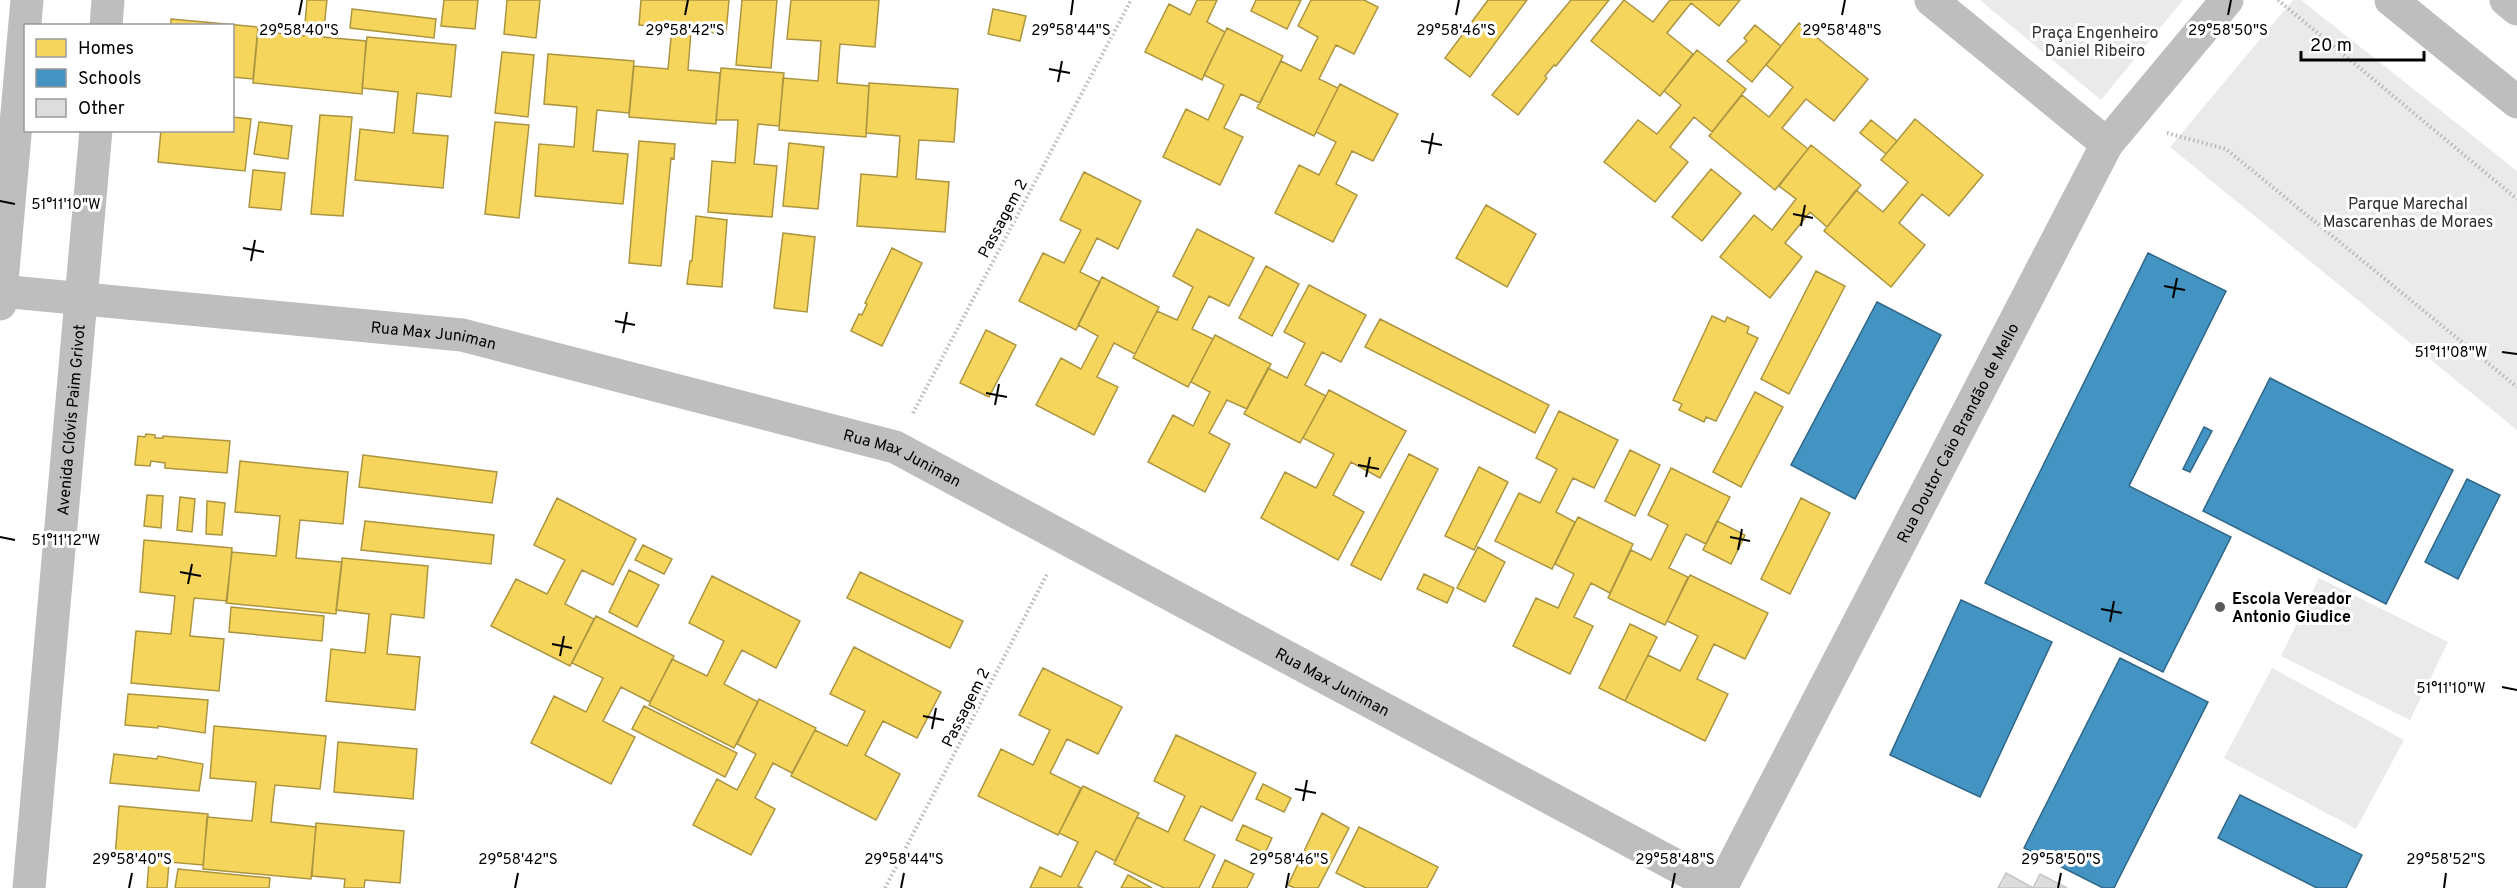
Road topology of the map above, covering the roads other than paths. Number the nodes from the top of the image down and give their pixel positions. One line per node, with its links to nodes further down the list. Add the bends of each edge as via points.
1 (27, 0): 8 (street)
2 (108, 0): 9 (street)
3 (1931, 0): 13 (street)
4 (2227, 0): 13 (street, Rua Doutor Caio Brandão de Mello)
5 (2391, 0): 11 (street)
6 (2506, 0): 7 (street)
7 (2517, 9)
8 (25, 24)
9 (106, 24)
10 (24, 33): 14 (street)
11 (2517, 102)
12 (96, 132): 15 (street, Avenida Clóvis Paim Grivot)
13 (2107, 144): 17 (street, Rua Doutor Caio Brandão de Mello)
14 (0, 295): 15 (street, Rua Max Juniman)
15 (81, 297): 16 (street, Avenida Clóvis Paim Grivot); 17 (street, Rua Max Juniman, via 462,335 895,447)
16 (29, 888)
17 (1719, 888)

